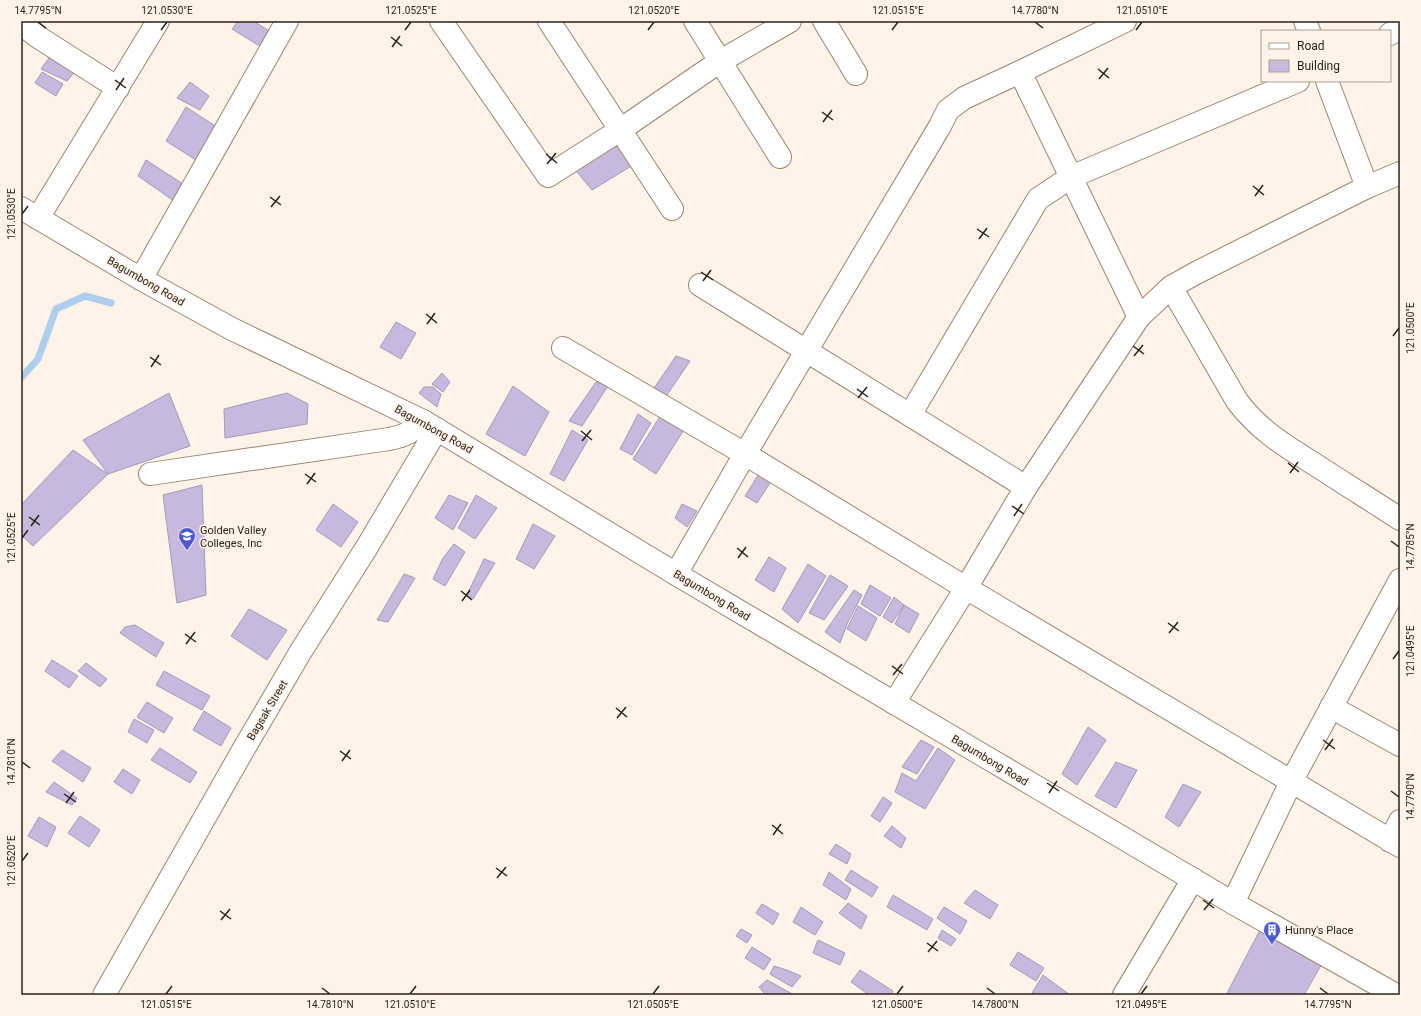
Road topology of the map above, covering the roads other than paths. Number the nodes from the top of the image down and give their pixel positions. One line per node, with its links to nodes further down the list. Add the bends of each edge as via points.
1 (158, 21): 17 (street)
2 (287, 21): 25 (street)
3 (442, 21): 18 (street, via 548,176)
4 (549, 21): 18 (street)
5 (694, 21): 12 (street)
6 (790, 21): 12 (street)
7 (824, 21): 14 (street)
8 (1124, 21): 13 (street)
9 (21, 24): 17 (street, via 38,38)
10 (1400, 28): 11 (street)
11 (1391, 33)
12 (719, 62): 18 (street); 19 (street)
13 (1020, 72): 21 (street); 30 (street, via 964,98 948,110)
14 (856, 74)
15 (1296, 82): 21 (street)
16 (1327, 82): 22 (street)
17 (118, 88): 24 (street)
18 (620, 130): 23 (street)
19 (780, 157)
20 (1400, 173): 22 (street)
21 (1071, 178): 28 (street); 31 (street, via 1038,199)
22 (1367, 186): 27 (street)
23 (672, 209)
24 (29, 213): 25 (street, Bagumbong Road)
25 (141, 279): 32 (street, Bagumbong Road, via 232,329)
26 (700, 285): 30 (street)
27 (1171, 287): 28 (street); 36 (street, via 1236,401 1249,417 1282,444)
28 (1139, 317): 35 (street)
29 (563, 348): 33 (street)
30 (807, 352): 31 (street); 33 (street)
31 (910, 415): 35 (street)
32 (430, 425): 34 (street, via 404,436 389,439); 37 (street, Bagumbong Road); 48 (street, Bagsak Street, via 367,547 301,651)
33 (745, 454): 37 (street); 39 (street)
34 (150, 474)
35 (1026, 486): 39 (street)
36 (1400, 519)
37 (676, 574): 40 (street, Bagumbong Road)
38 (1400, 580): 41 (street)
39 (966, 588): 40 (street); 43 (street)
40 (894, 703): 46 (street, Bagumbong Road)
41 (1332, 707): 42 (street); 43 (street)
42 (1400, 745)
43 (1291, 782): 45 (street); 47 (street)
44 (1400, 821): 45 (street)
45 (1395, 844)
46 (1193, 879): 47 (street, Bagumbong Road); 49 (street)
47 (1233, 903): 50 (street, Bagumbong Road)
48 (104, 995)
49 (1124, 995)
50 (1396, 995)

